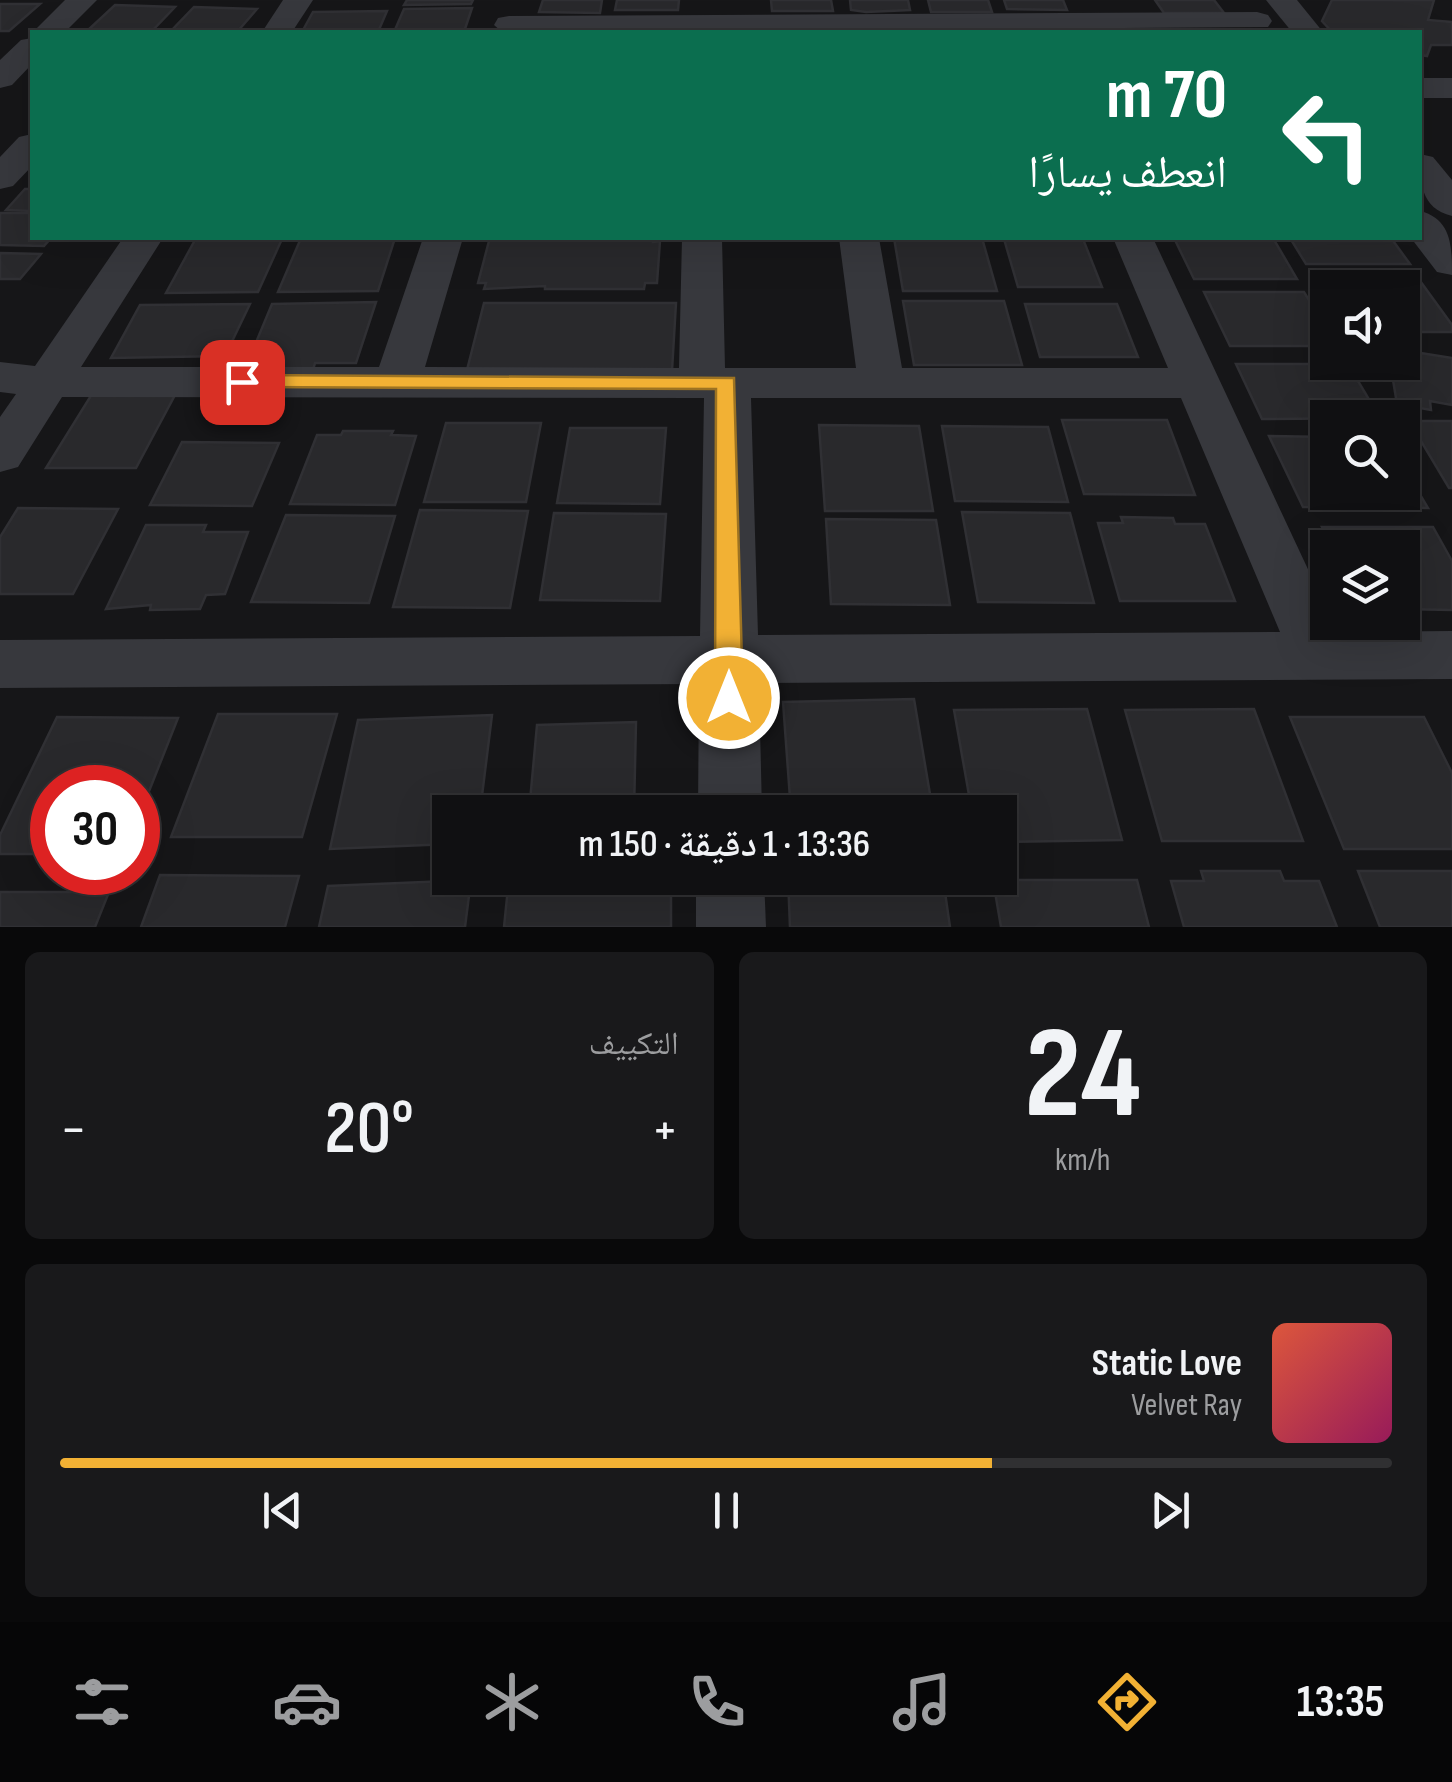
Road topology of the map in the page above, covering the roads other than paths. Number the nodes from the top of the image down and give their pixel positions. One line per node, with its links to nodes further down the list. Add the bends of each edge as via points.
1 (82, 0): 9 (street)
2 (298, 0): 10 (street)
3 (1280, 0): 11 (street)
4 (1255, 18): 7 (street)
5 (511, 19): 8 (street)
6 (827, 27): 7 (street); 8 (street)
7 (1040, 27)
8 (702, 28)
9 (50, 30)
10 (277, 30)
11 (1306, 30)
12 (30, 49): 15 (street)
13 (1422, 66): 14 (street)
14 (1452, 66)
15 (0, 78)
16 (0, 88): 19 (street)
17 (1422, 88): 18 (street)
18 (1452, 88)
19 (30, 90)
20 (30, 147): 22 (street)
21 (1422, 167): 23 (street)
22 (0, 178)
23 (1452, 204)
24 (1422, 226): 30 (street)
25 (141, 240): 32 (street)
26 (441, 240): 33 (street)
27 (702, 240): 34 (street)
28 (859, 240): 35 (street)
29 (1134, 240): 36 (street)
30 (1452, 263)
31 (0, 377): 32 (street)
32 (48, 382): 33 (street); 37 (street)
33 (397, 382): 34 (street)
34 (714, 383): 35 (street); 40 (street)
35 (881, 383): 36 (street)
36 (1198, 384): 39 (street)
37 (0, 456)
38 (1452, 655): 39 (street)
39 (1319, 656): 40 (street)
40 (729, 660): 41 (street); 42 (street)
41 (0, 664)
42 (730, 795)
43 (730, 895): 44 (street)
44 (731, 927)

